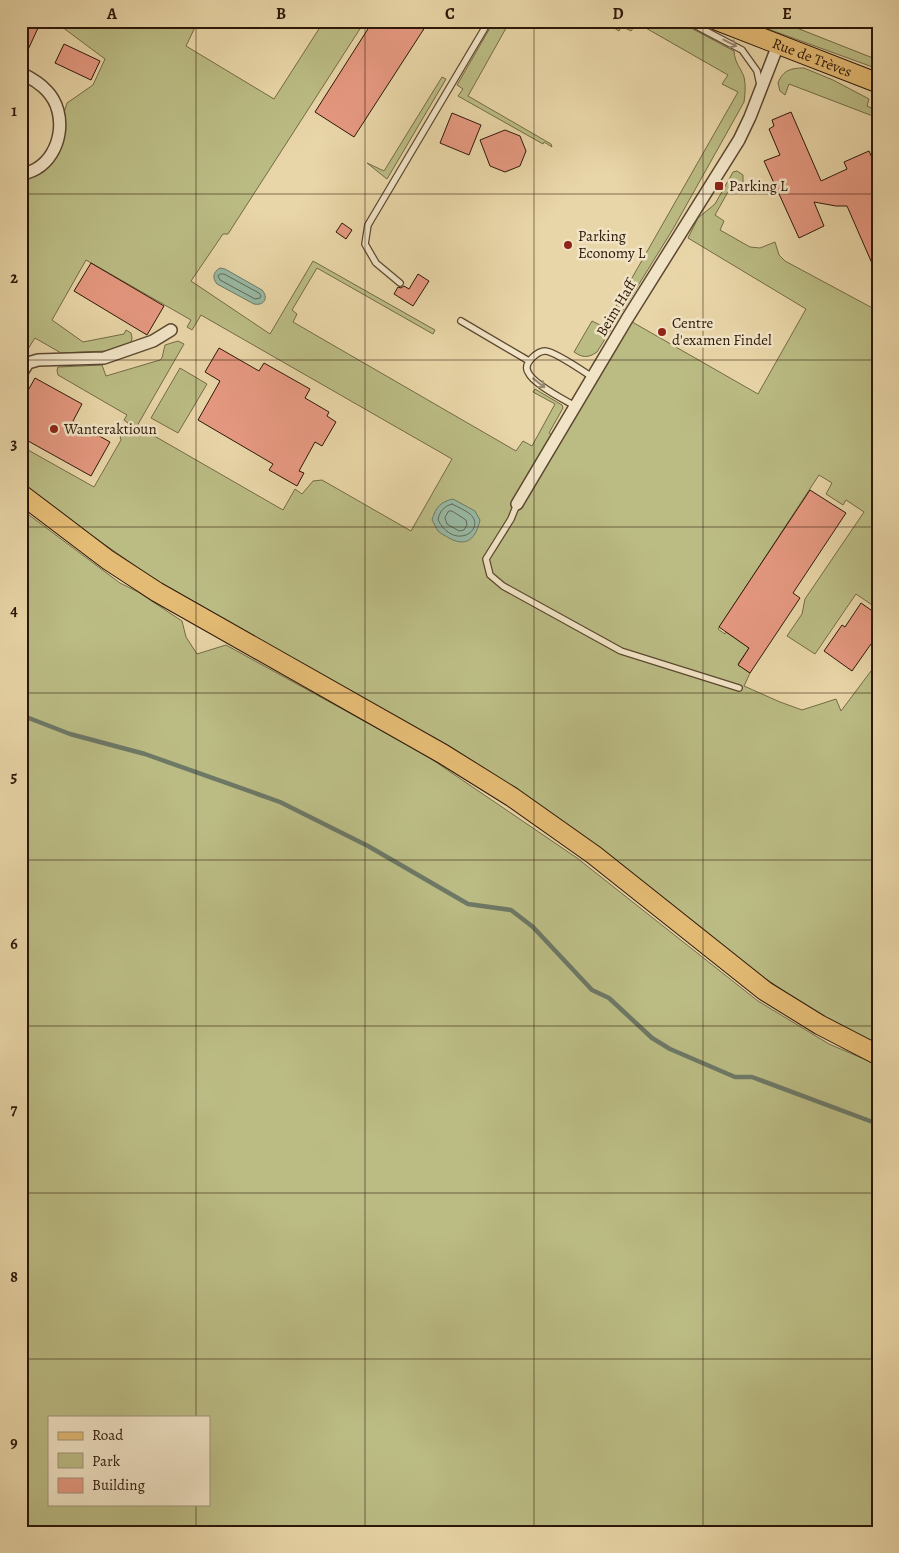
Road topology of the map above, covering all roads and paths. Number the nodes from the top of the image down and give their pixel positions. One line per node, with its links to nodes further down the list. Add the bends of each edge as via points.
1 (488, 21): 9 (lane, via 368,225 365,244 376,263)
2 (687, 21): 7 (lane, one-way to 7, via 742,50 757,71)
3 (718, 21): 4 (main road, Rue de Trèves)
4 (778, 45): 6 (main road, Rue de Trèves); 7 (street, Beim Haff)
5 (21, 73): 8 (street, via 48,91 57,106 60,126 58,141 50,156 37,168)
6 (878, 83)
7 (760, 91): 14 (street, Beim Haff, via 739,140)
8 (21, 175)
9 (400, 283)
10 (461, 321): 12 (lane)
11 (171, 330): 13 (street, via 153,341 104,358 38,360 28,363)
12 (529, 361): 14 (lane, via 543,351 551,352); 15 (lane, one-way to 15, via 528,372 533,379)
13 (21, 374)
14 (592, 376): 15 (street, Beim Haff)
15 (575, 406): 17 (street, Beim Haff)
16 (21, 494): 19 (main road, via 108,560 158,592 443,754 512,797 594,855 765,991)
17 (517, 504): 18 (lane, via 486,559 490,575 503,586 620,652)
18 (739, 688)
19 (878, 1055)

